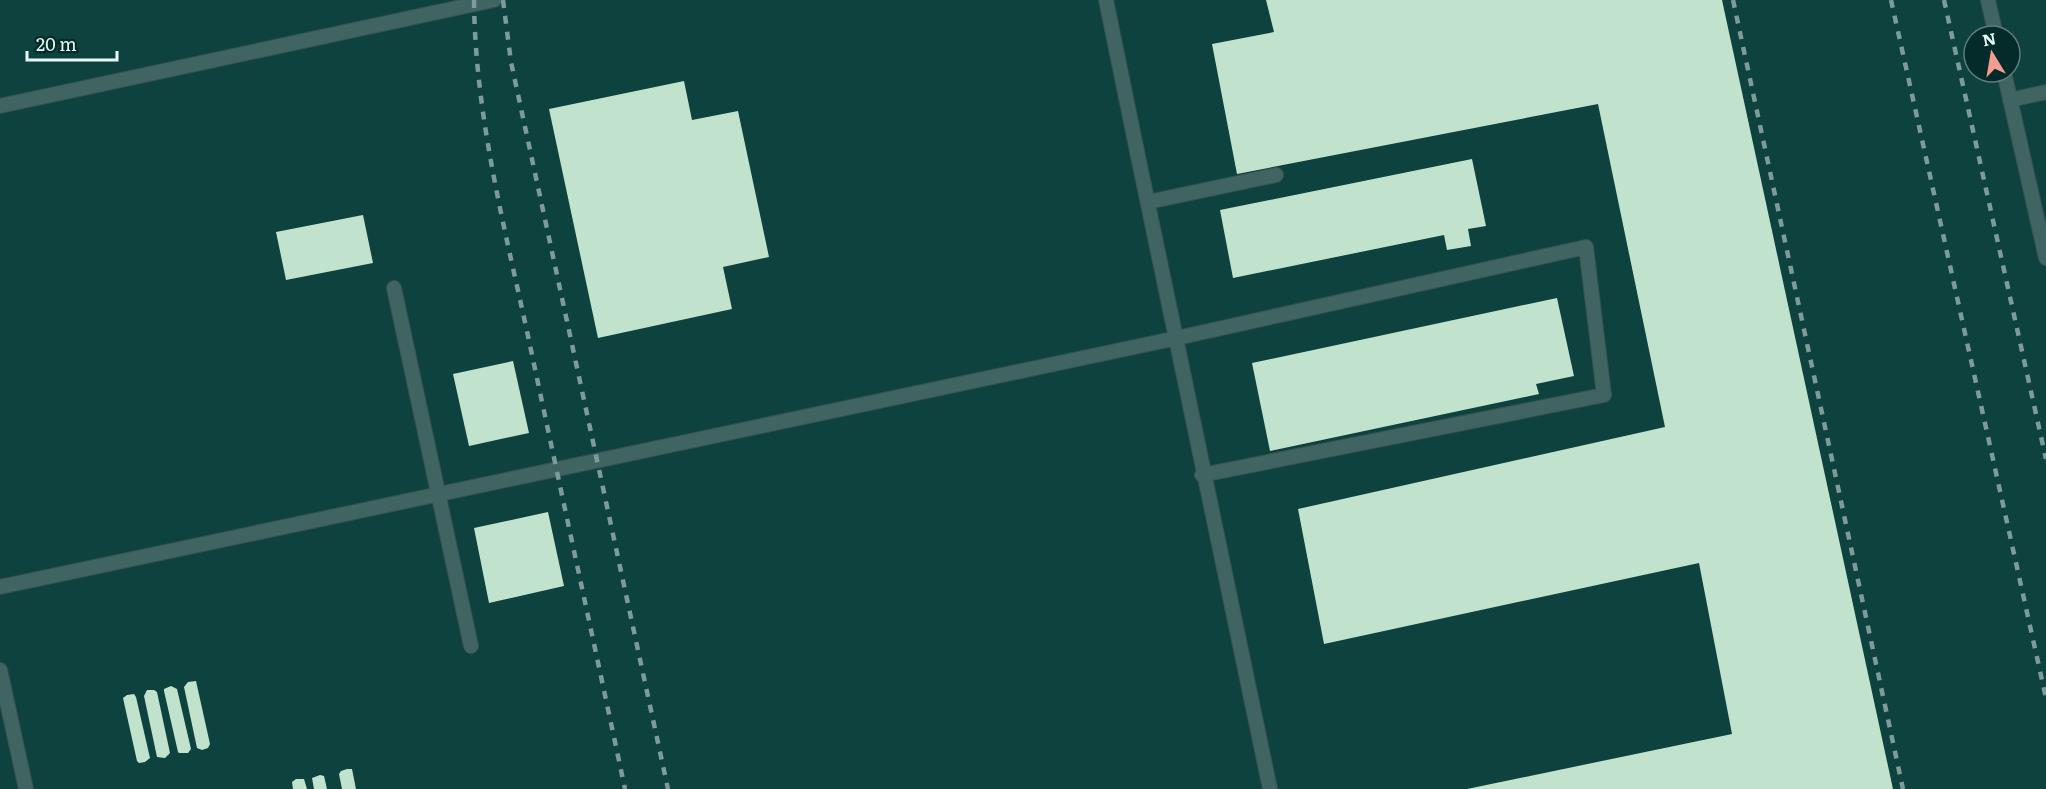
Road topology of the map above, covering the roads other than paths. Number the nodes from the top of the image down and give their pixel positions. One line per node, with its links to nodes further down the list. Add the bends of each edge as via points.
1 (495, 0): 8 (lane)
2 (1106, 0): 10 (lane)
3 (1988, 0): 4 (lane)
4 (1993, 24)
5 (2007, 84): 7 (lane)
6 (2046, 92): 7 (lane)
7 (2010, 100): 11 (lane)
8 (0, 106)
9 (1276, 175): 10 (lane)
10 (1148, 202): 13 (lane)
11 (2046, 258)
12 (394, 288): 15 (lane)
13 (1177, 338): 14 (lane); 14 (lane, via 1586,247 1604,395); 15 (lane)
14 (1202, 475): 20 (lane)
15 (439, 494): 16 (lane); 17 (lane)
16 (0, 587)
17 (471, 646)
18 (0, 670): 19 (lane)
19 (26, 789)
20 (1269, 789)

